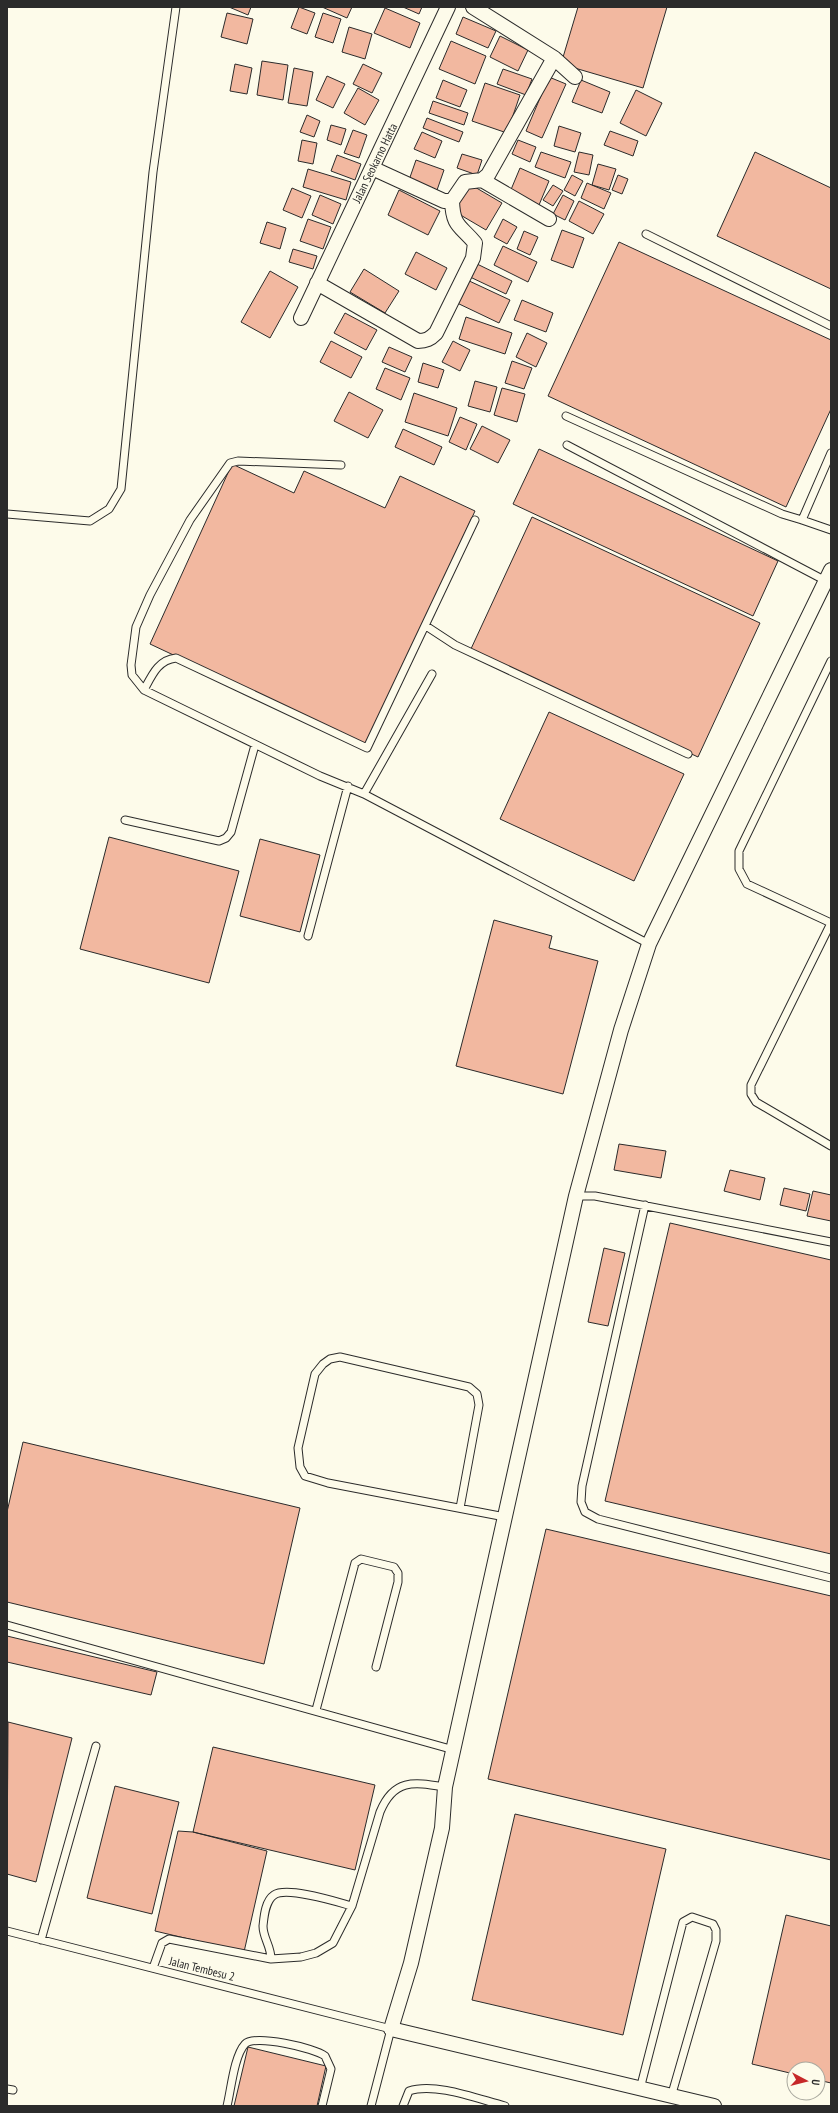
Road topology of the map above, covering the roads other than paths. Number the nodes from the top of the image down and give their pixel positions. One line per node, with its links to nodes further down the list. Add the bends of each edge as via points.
1 (176, 7): 18 (lane, via 153,172 121,489 109,509 90,521)
2 (448, 7): 6 (street, Jalan Seokarno Hatta)
3 (473, 7): 4 (street)
4 (554, 58): 5 (street); 7 (street, via 488,175)
5 (575, 77)
6 (372, 168): 8 (street, via 444,201); 11 (street, Jalan Seokarno Hatta)
7 (482, 180): 8 (street, via 465,182); 9 (street)
8 (452, 201): 11 (street, via 453,217 458,227 475,243 476,248 436,333 431,338 425,341 418,340)
9 (549, 219)
10 (646, 234): 13 (lane)
11 (317, 283): 12 (street, Jalan Seokarno Hatta)
12 (301, 318)
13 (831, 326)
14 (566, 416): 20 (lane, via 782,514)
15 (567, 445): 22 (lane)
16 (831, 453): 20 (lane)
17 (341, 465): 26 (lane, via 238,461 230,463 190,520 136,626 132,674)
18 (7, 514)
19 (475, 520): 23 (lane)
20 (802, 520): 21 (lane)
21 (831, 530)
22 (829, 576): 34 (street)
23 (426, 626): 26 (lane, via 366,749 176,658 164,661 156,668); 28 (lane, via 455,645)
24 (831, 661): 32 (lane, via 739,851 739,869 747,884)
25 (432, 674): 30 (lane)
26 (144, 690): 27 (lane)
27 (255, 744): 29 (lane, via 320,776); 31 (lane, via 231,832 226,838 219,841)
28 (688, 754)
29 (348, 786): 30 (lane); 33 (lane)
30 (364, 794): 34 (lane)
31 (125, 820)
32 (831, 923): 35 (lane, via 751,1085 751,1094 756,1102)
33 (308, 936)
34 (649, 944): 36 (street, via 621,1030)
35 (831, 1146)
36 (576, 1196): 37 (lane, via 595,1196); 40 (street)
37 (645, 1205): 38 (lane); 41 (lane, via 582,1486 581,1502 585,1512 598,1519)
38 (831, 1242)
39 (460, 1508): 39 (lane, via 328,1483 305,1476 300,1467 298,1448 315,1374 323,1364 340,1357 469,1387 477,1394 479,1405); 40 (lane)
40 (505, 1517): 46 (street)
41 (831, 1578)
42 (7, 1625): 44 (lane)
43 (376, 1667): 44 (lane, via 398,1582 398,1573 394,1567 361,1559 356,1564)
44 (316, 1710): 46 (lane)
45 (96, 1746): 50 (lane)
46 (454, 1750): 47 (street)
47 (445, 1787): 48 (lane, via 415,1783 405,1785 390,1794 380,1812); 53 (street, via 442,1828 411,1963)
48 (352, 1906): 51 (lane, via 333,1943 316,1953 301,1957); 51 (lane, via 291,1893 273,1895 266,1909 263,1926 271,1950)
49 (7, 1931): 50 (lane, Jalan Tembesu 2)
50 (41, 1940): 52 (lane, Jalan Tembesu 2)
51 (271, 1959): 52 (lane, via 169,1939 162,1944)
52 (154, 1968): 53 (lane, Jalan Tembesu 2)
53 (391, 2029): 54 (street); 58 (lane)
54 (640, 2089): 55 (street); 55 (lane, via 683,1922 692,1917 713,1924 716,1941)
55 (671, 2096): 61 (street)
56 (227, 2106): 57 (lane, via 240,2052 246,2042 254,2040 286,2043 325,2056 331,2069)
57 (322, 2106)
58 (371, 2106)
59 (403, 2106): 60 (lane, via 409,2091 419,2088 435,2089)
60 (505, 2106)
61 (714, 2106)

